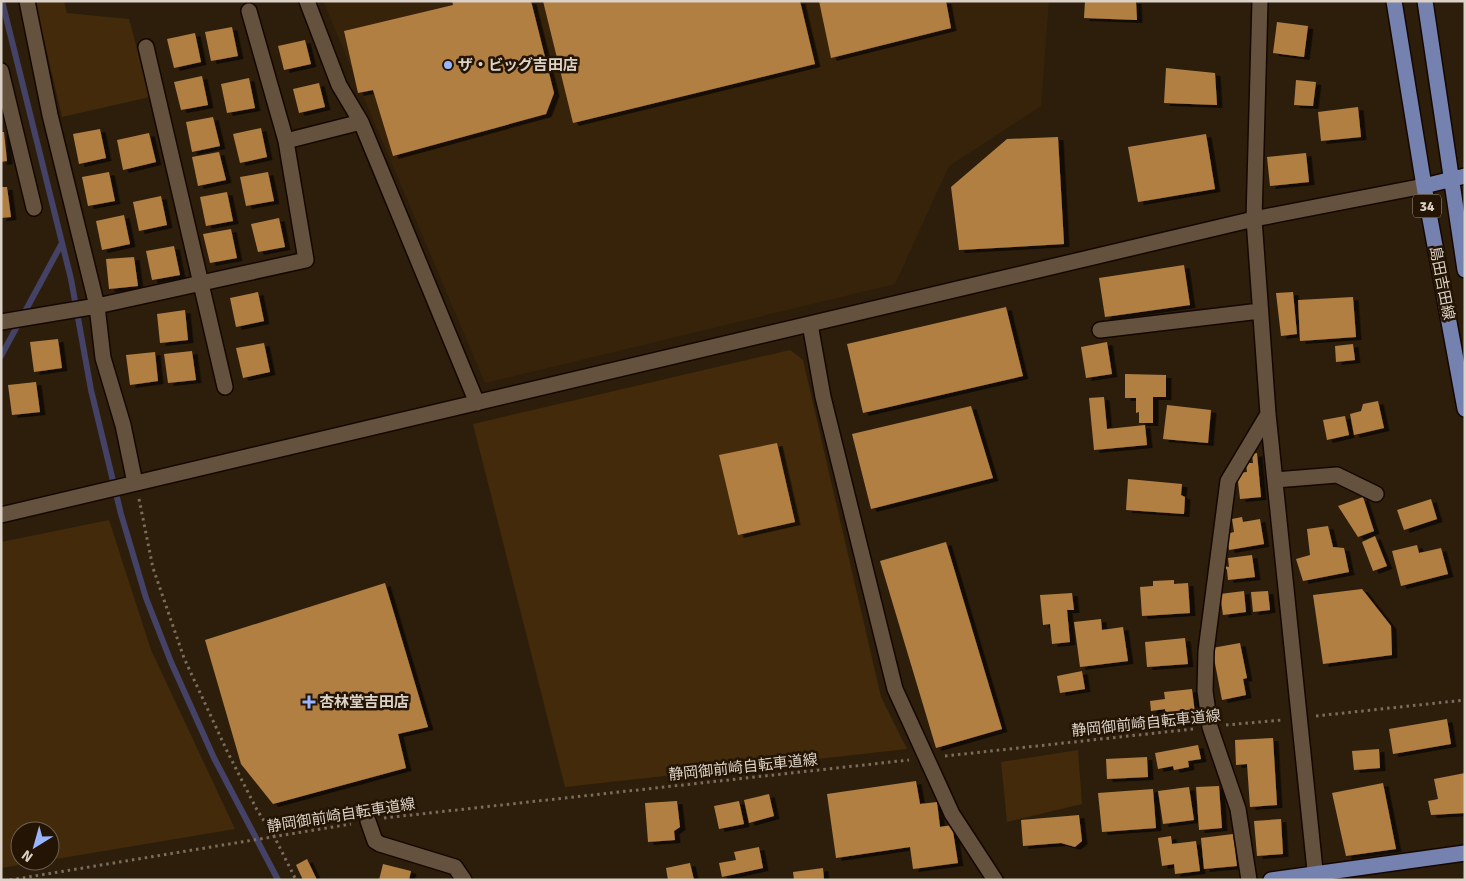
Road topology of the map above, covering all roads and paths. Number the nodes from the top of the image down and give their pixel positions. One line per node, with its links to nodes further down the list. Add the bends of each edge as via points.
1 (27, 1): 17 (street)
2 (307, 1): 9 (street, via 339,85)
3 (1260, 1): 14 (street)
4 (1394, 1): 12 (main road, 島田吉田線 / 34)
5 (1425, 1): 11 (main road, 島田吉田線 / 34)
6 (249, 11): 10 (street)
7 (146, 47): 16 (street)
8 (1, 70): 13 (street)
9 (361, 122): 10 (street); 23 (street)
10 (286, 141): 16 (street, via 306,260)
11 (1458, 177): 12 (main road, 34); 15 (main road, 島田吉田線 / 34)
12 (1424, 186): 14 (street); 24 (main road, 島田吉田線 / 34)
13 (34, 208)
14 (1254, 219): 18 (street); 20 (street)
15 (1465, 270)
16 (202, 283): 17 (street); 22 (street)
17 (93, 307): 19 (street); 27 (street, via 103,358 123,426)
18 (1260, 311): 21 (street); 25 (street)
19 (3, 321)
20 (810, 324): 23 (street); 33 (street, via 823,397 895,689)
21 (1100, 330)
22 (225, 387)
23 (477, 403): 27 (street)
24 (1465, 409)
25 (1268, 414): 26 (street); 31 (street, via 1228,481 1206,651 1205,691)
26 (1275, 480): 28 (street, via 1336,475); 32 (street)
27 (132, 484): 29 (street); 35 (path, via 153,568 184,658 231,760)
28 (1376, 494)
29 (1, 515)
30 (1465, 700): 32 (path, via 1310,717 1311,728)
31 (1210, 727): 32 (path, 静岡御前崎自転車道線, via 1285,720 1292,730); 33 (path, 静岡御前崎自転車道線); 42 (street, via 1238,810)
32 (1301, 729): 37 (street)
33 (927, 758): 34 (path, 静岡御前崎自転車道線); 41 (street, via 952,814)
34 (368, 821): 35 (path, 静岡御前崎自転車道線); 40 (street, via 375,841 455,867)
35 (274, 836): 38 (path, 静岡御前崎自転車道線); 39 (path)
36 (1465, 854): 37 (main road)
37 (1316, 877): 43 (main road)
38 (10, 880)
39 (296, 880)
40 (464, 880)
41 (995, 880)
42 (1249, 880)
43 (1272, 880)

